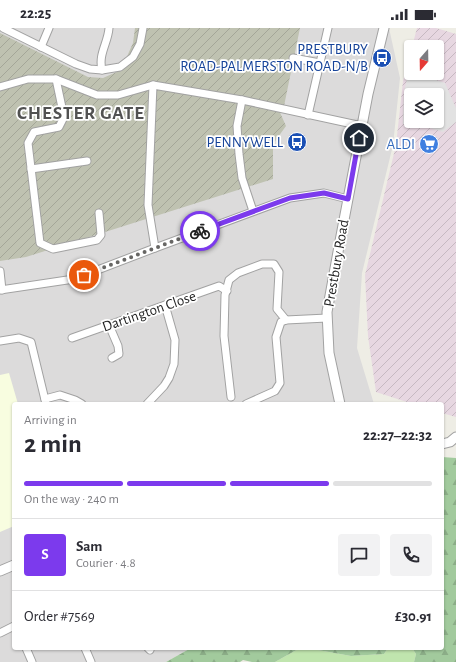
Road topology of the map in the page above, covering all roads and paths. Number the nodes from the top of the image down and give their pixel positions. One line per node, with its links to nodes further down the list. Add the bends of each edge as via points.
1 (3, 28): 7 (street)
2 (49, 28): 7 (street)
3 (109, 28): 10 (street, via 100,62)
4 (143, 28): 10 (street, via 140,44 133,57 120,67)
5 (328, 28): 9 (street)
6 (384, 28): 16 (street, Prestbury Road)
7 (41, 47): 10 (street, via 76,64)
8 (293, 58): 9 (street)
9 (320, 63): 15 (street)
10 (102, 70)
11 (56, 79): 12 (street, via 97,95 118,95); 13 (street, via 28,79); 18 (street, via 64,117 59,127 34,132 28,143)
12 (153, 85): 14 (street); 22 (street, via 148,205)
13 (0, 87)
14 (242, 100): 15 (street); 20 (street, via 237,126 239,154 242,178)
15 (308, 115): 16 (street)
16 (362, 126): 19 (street, Prestbury Road)
17 (87, 161): 18 (street)
18 (31, 169): 21 (street, via 40,243 52,249 97,240 102,235)
19 (348, 199): 20 (street, via 324,193 290,198); 27 (street, Prestbury Road)
20 (253, 211): 22 (street)
21 (99, 213)
22 (155, 248): 24 (street, via 74,279)
23 (0, 271): 24 (street)
24 (1, 290)
25 (227, 291): 26 (street, Dartington Close, via 219,286); 28 (street, via 230,280 238,273 262,264 274,264 279,272 277,309); 33 (street, via 224,336)
26 (165, 305): 29 (street, Dartington Close); 36 (street, via 175,340 174,364 164,386)
27 (327, 318): 28 (street); 38 (street, Prestbury Road, via 329,353)
28 (286, 320): 37 (street, via 281,322 276,337 280,383 274,391)
29 (109, 325): 30 (street, Dartington Close); 32 (street, via 119,354)
30 (72, 338)
31 (0, 341): 34 (street, via 19,338 31,342)
32 (112, 358)
33 (231, 397)
34 (46, 401): 35 (street, via 60,395)
35 (79, 402)
36 (149, 402)
37 (250, 402)
38 (340, 402)
39 (456, 436): 40 (street)
40 (444, 444)
41 (12, 566): 42 (street)
42 (0, 571)
43 (12, 627): 44 (street)
44 (0, 633)
45 (27, 650): 47 (street)
46 (86, 650): 48 (street)
47 (32, 662)
48 (91, 662)

